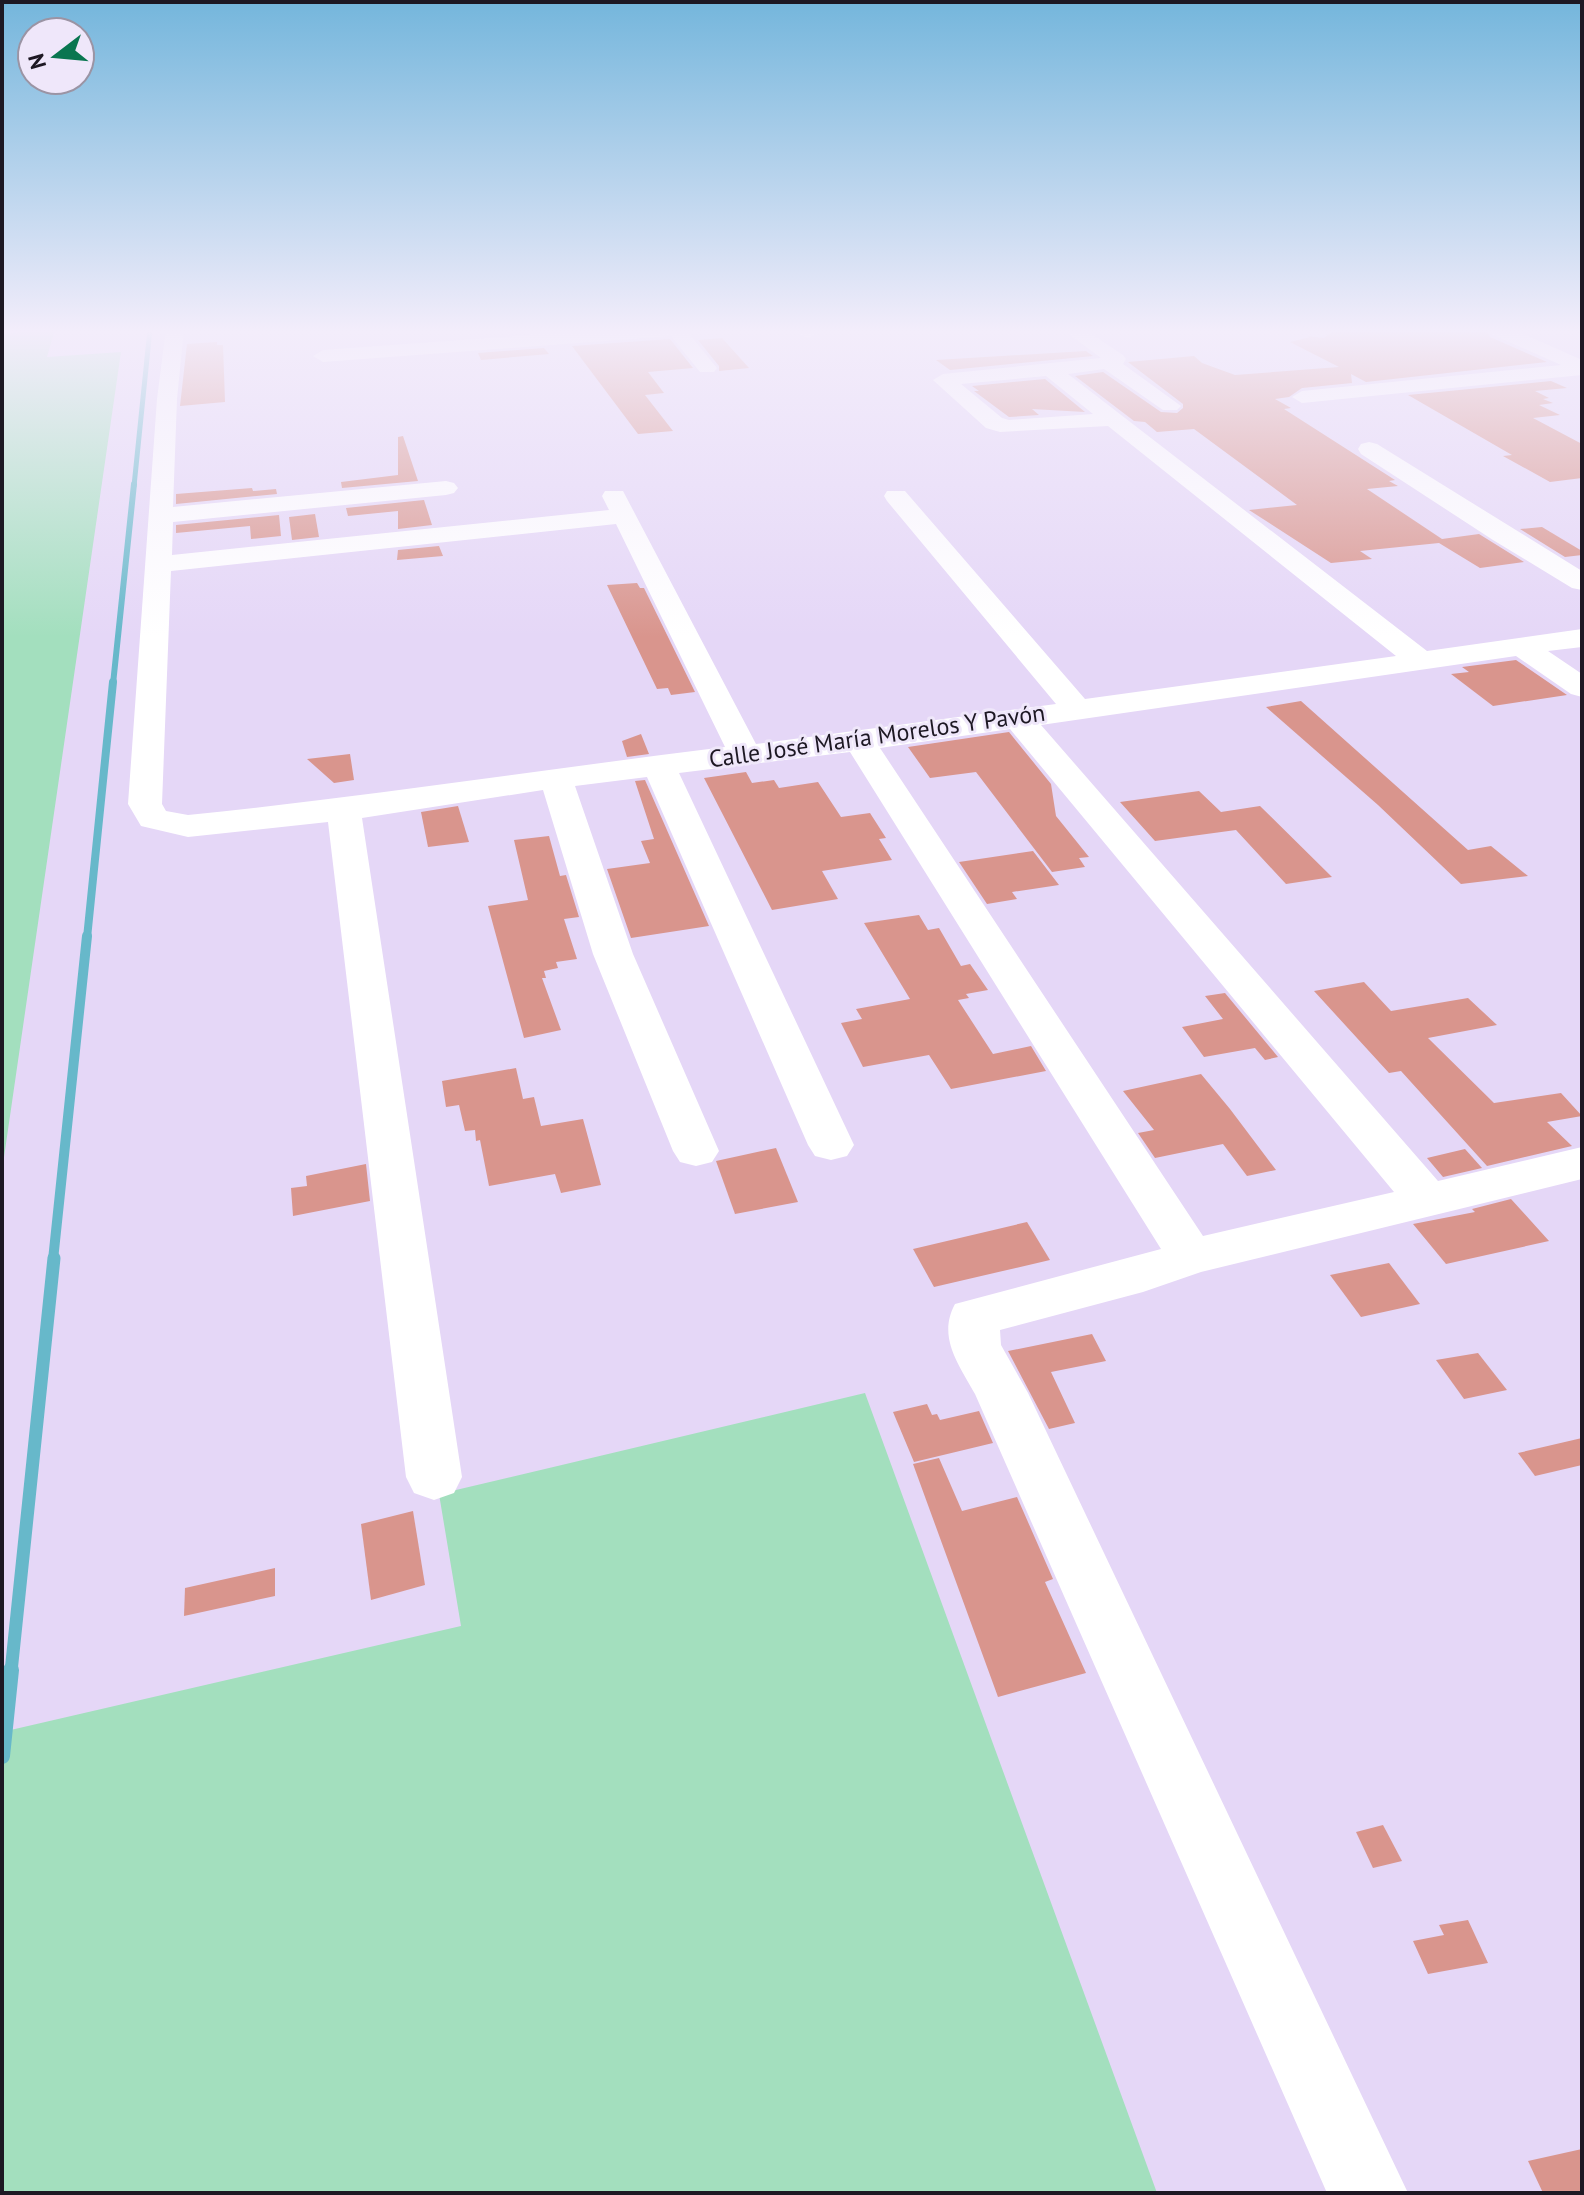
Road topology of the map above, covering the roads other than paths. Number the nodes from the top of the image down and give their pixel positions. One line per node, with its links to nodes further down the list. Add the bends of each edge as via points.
1 (165, 431): 6 (street)
2 (1130, 431): 13 (street)
3 (1369, 449): 9 (street)
4 (446, 488): 6 (street)
5 (896, 496): 15 (street)
6 (161, 516): 8 (street)
7 (1582, 561): 9 (street)
8 (161, 564): 18 (street, via 620,506); 21 (street, Calle José María Morelos Y Pavón, via 145,804 153,819 188,826)
9 (1554, 565): 10 (street)
10 (1582, 582)
11 (1582, 638): 12 (street, Calle José María Morelos Y Pavón)
12 (1521, 646): 13 (street, Calle José María Morelos Y Pavón); 14 (street)
13 (1419, 659): 15 (street, Calle José María Morelos Y Pavón)
14 (1582, 688)
15 (1077, 709): 16 (street, Calle José María Morelos Y Pavón)
16 (1017, 717): 17 (street, Calle José María Morelos Y Pavón); 25 (street)
17 (859, 741): 18 (street, Calle José María Morelos Y Pavón); 26 (street)
18 (745, 754): 19 (street, Calle José María Morelos Y Pavón)
19 (659, 766): 20 (street, Calle José María Morelos Y Pavón); 22 (street)
20 (556, 778): 21 (street, Calle José María Morelos Y Pavón); 23 (street, via 613,954)
21 (344, 810): 27 (street)
22 (831, 1145)
23 (696, 1151)
24 (1582, 1163): 25 (street)
25 (1426, 1198): 26 (street)
26 (1191, 1257): 28 (street, via 973,1318 975,1346)
27 (434, 1477)
28 (1368, 2193)

